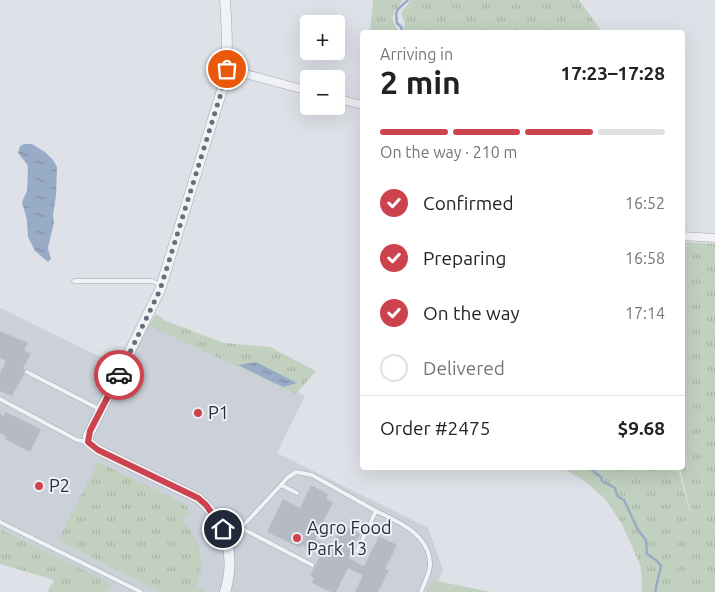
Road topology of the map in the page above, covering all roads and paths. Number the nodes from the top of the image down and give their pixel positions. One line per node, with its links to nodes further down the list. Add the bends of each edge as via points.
1 (225, 0): 2 (street)
2 (227, 69): 3 (street); 9 (street)
3 (300, 89)
4 (345, 100): 5 (street)
5 (360, 104)
6 (685, 236): 7 (street)
7 (715, 238)
8 (74, 281): 9 (lane, via 152,281)
9 (162, 285): 12 (street)
10 (27, 372): 12 (lane)
11 (0, 399): 13 (lane, via 77,440)
12 (101, 410): 13 (street)
13 (88, 442): 19 (street, via 98,450 198,498)
14 (281, 485): 15 (lane); 16 (lane, via 296,472 312,476); 18 (lane)
15 (297, 493)
16 (376, 511): 21 (lane); 25 (lane, via 416,534 428,552 430,567)
17 (0, 522): 23 (lane)
18 (241, 528): 19 (lane); 22 (lane)
19 (224, 531): 20 (lane); 24 (street, via 231,563)
20 (207, 535)
21 (357, 551)
22 (312, 565)
23 (141, 592)
24 (225, 592)
25 (421, 592)

